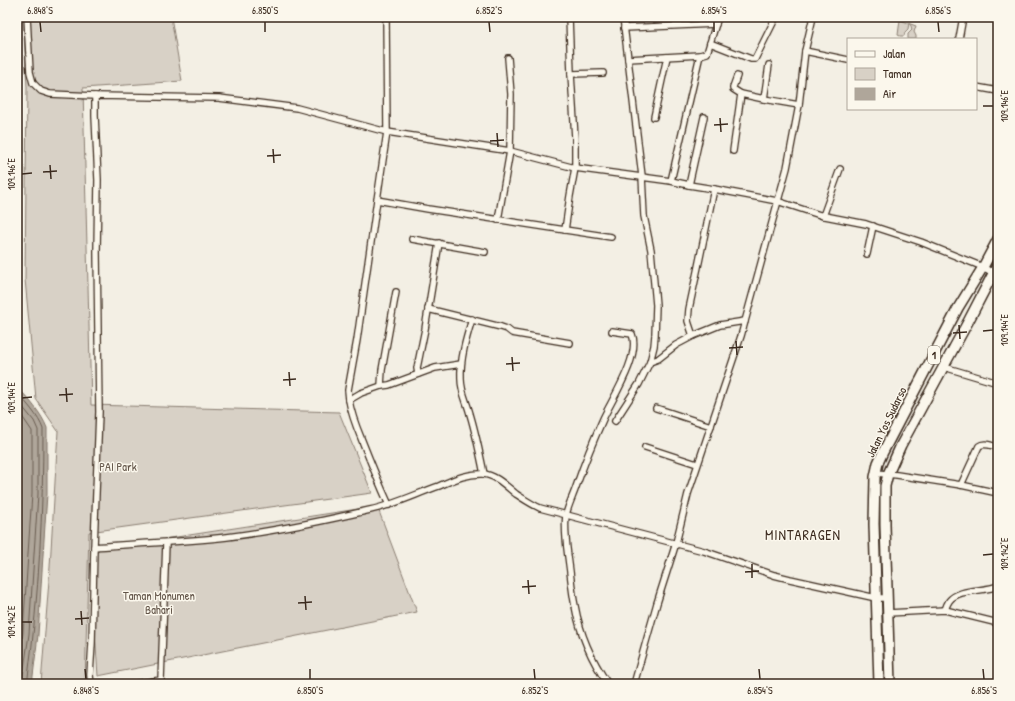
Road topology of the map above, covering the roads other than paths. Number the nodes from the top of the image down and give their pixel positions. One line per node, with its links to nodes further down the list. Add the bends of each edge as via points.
1 (27, 17): 26 (street, via 30,72 34,83 41,91 50,94)
2 (386, 17): 31 (street)
3 (569, 17): 21 (street)
4 (623, 17): 10 (street)
5 (718, 17): 9 (street)
6 (776, 17): 12 (street, via 755,59)
7 (813, 17): 13 (street)
8 (963, 17): 11 (street)
9 (716, 24): 10 (street); 12 (street)
10 (624, 28): 17 (street)
11 (959, 38)
12 (710, 43): 14 (street, via 708,53)
13 (805, 52): 18 (street); 28 (street)
14 (700, 55): 15 (street); 37 (street)
15 (667, 57): 17 (street); 29 (street)
16 (508, 58): 32 (street, via 511,94)
17 (628, 59): 36 (street)
18 (847, 60)
19 (769, 65): 27 (street)
20 (603, 73): 21 (street)
21 (571, 74): 34 (street)
22 (737, 76): 25 (street, via 733,89)
23 (977, 87): 24 (street)
24 (998, 91)
25 (741, 94): 27 (street); 33 (street)
26 (96, 96): 31 (street, via 219,98 297,108); 84 (street, via 99,412)
27 (764, 99): 28 (street)
28 (799, 105): 41 (street, via 787,168)
29 (654, 117)
30 (704, 117): 38 (street)
31 (387, 132): 32 (street); 40 (street)
32 (510, 151): 34 (street); 43 (street)
33 (734, 151)
34 (575, 168): 36 (street); 45 (street)
35 (840, 169): 42 (street)
36 (642, 176): 37 (street); 62 (street, via 644,216 651,250 656,305)
37 (671, 181): 38 (street)
38 (689, 185): 39 (street)
39 (714, 189): 41 (street); 60 (street, via 688,309 688,321)
40 (377, 200): 43 (street); 68 (street, via 348,390)
41 (777, 201): 42 (street); 58 (street)
42 (824, 216): 44 (street)
43 (498, 220): 45 (street)
44 (873, 226): 51 (street); 53 (street)
45 (565, 230): 46 (street)
46 (611, 237)
47 (998, 239): 53 (highway, Jalan Yos Sudarso / 1)
48 (412, 240): 49 (street)
49 (439, 243): 50 (street); 56 (street)
50 (485, 252)
51 (867, 254)
52 (998, 264): 54 (highway, Jalan Yos Sudarso / 1)
53 (983, 267): 54 (street); 75 (highway, Jalan Yos Sudarso / 1, via 958,308 883,452)
54 (993, 273): 64 (highway, Jalan Yos Sudarso / 1)
55 (396, 292): 67 (street)
56 (428, 310): 57 (street); 65 (street)
57 (472, 319): 61 (street, via 507,329 512,333); 63 (street)
58 (745, 321): 60 (street, via 720,326); 71 (street)
59 (612, 331): 81 (street, via 632,334 630,365 603,418)
60 (693, 336): 62 (street)
61 (570, 343)
62 (650, 362): 70 (street)
63 (461, 364): 65 (street); 76 (street, via 462,388)
64 (944, 367): 66 (street); 77 (highway, Jalan Yos Sudarso / 1, via 900,445)
65 (418, 374): 67 (street)
66 (998, 383)
67 (381, 386): 68 (street)
68 (349, 400): 80 (street, via 366,452)
69 (656, 408): 71 (street)
70 (615, 421)
71 (711, 426): 74 (street)
72 (644, 447): 74 (street)
73 (998, 447): 78 (street, via 984,444 979,446)
74 (697, 464): 83 (street)
75 (876, 473): 77 (street); 86 (highway, Jalan Yos Sudarso / 1)
76 (484, 474): 80 (street, via 460,478); 81 (street, via 504,483 540,508)
77 (888, 474): 78 (street); 87 (highway, Jalan Yos Sudarso / 1, via 885,525)
78 (961, 485): 79 (street)
79 (998, 492)
80 (389, 505): 82 (street, via 259,532)
81 (566, 515): 83 (street); 93 (street, via 565,534 575,606 585,639)
82 (166, 543): 84 (street); 92 (street, via 161,680)
83 (676, 543): 86 (street, via 779,576); 94 (street)
84 (94, 547): 91 (street)
85 (998, 586): 88 (street, via 954,596)
86 (876, 598): 87 (street); 95 (highway, Jalan Yos Sudarso / 1)
87 (887, 598): 89 (highway, Jalan Yos Sudarso / 1)
88 (945, 610): 89 (street); 90 (street)
89 (888, 613): 96 (highway, Jalan Yos Sudarso / 1)
90 (998, 623)
91 (91, 684)
92 (136, 684)
93 (608, 684)
94 (634, 684)
95 (879, 684)
96 (890, 684)

